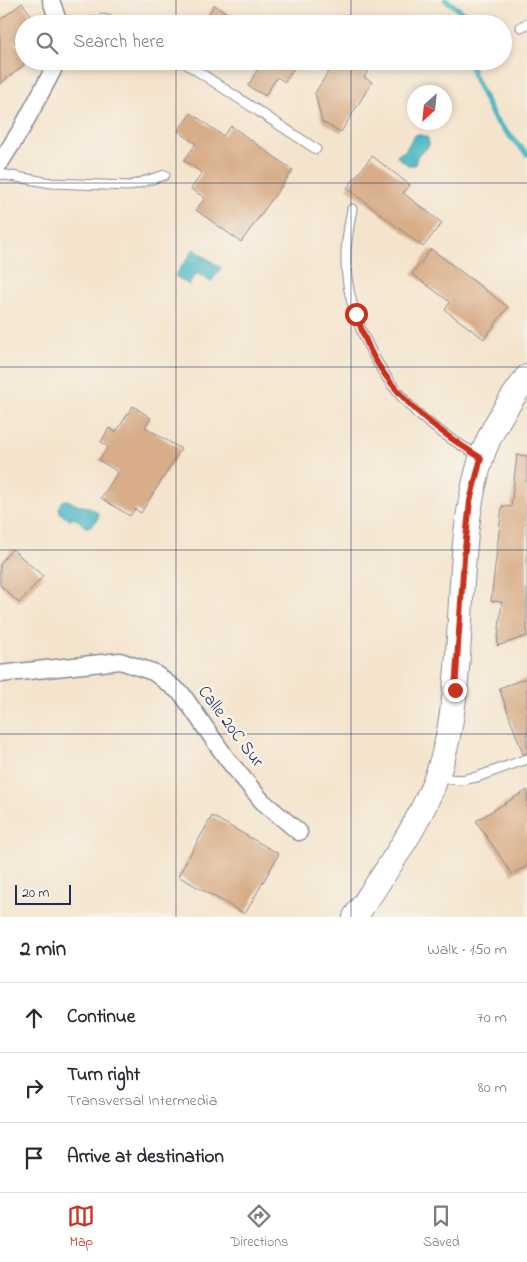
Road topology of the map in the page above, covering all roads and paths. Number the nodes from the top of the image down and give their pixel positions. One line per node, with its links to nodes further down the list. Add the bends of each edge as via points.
1 (51, 0): 2 (street)
2 (56, 15)
3 (51, 70): 6 (street)
4 (196, 70): 5 (lane)
5 (316, 149)
6 (0, 163)
7 (0, 174): 8 (lane, via 51,183 129,186)
8 (165, 175)
9 (352, 209): 11 (lane, via 346,261 348,287 370,350 392,386 416,411 450,439)
10 (527, 377): 11 (street, via 498,422)
11 (481, 458): 14 (street, via 470,501 455,690 447,741)
12 (0, 674): 15 (street, Calle 20C Sur, via 120,661 153,672 182,694 227,759 262,801)
13 (527, 759): 14 (lane, via 477,777 461,780)
14 (436, 778): 16 (street, via 412,829)
15 (299, 832)
16 (355, 917)

